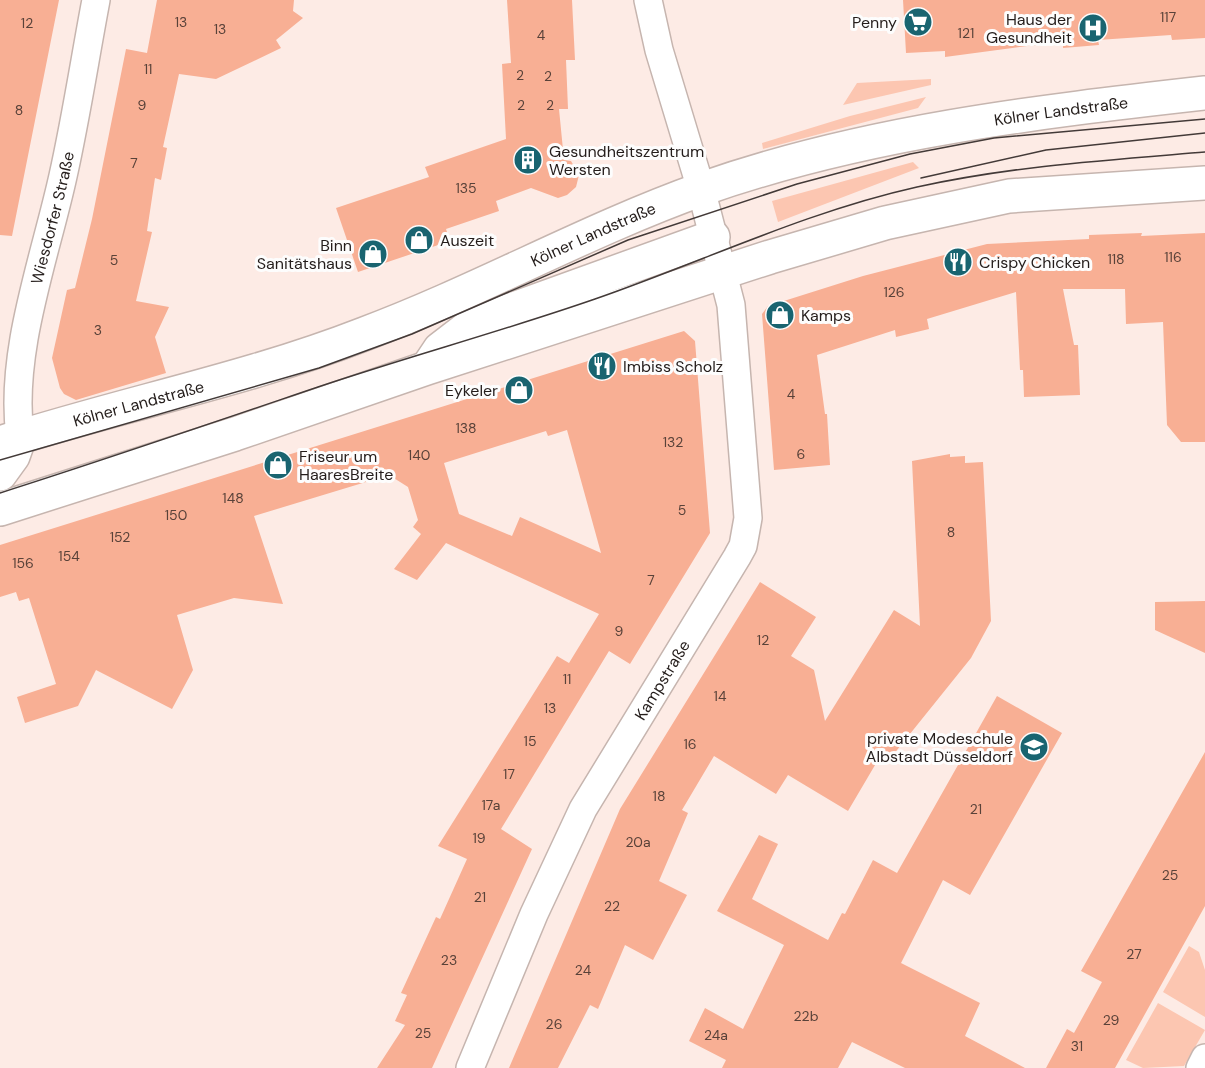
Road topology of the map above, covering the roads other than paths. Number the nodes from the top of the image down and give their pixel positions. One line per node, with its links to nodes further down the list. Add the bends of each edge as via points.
1 (96, 0): 9 (street, Wiesdorfer Straße, via 63,174 28,324)
2 (648, 0): 5 (street, Kampstraße, via 659,51)
3 (1205, 93): 5 (main road, Kölner Landstraße, via 945,125)
4 (1205, 183): 7 (main road, via 1009,196 885,223)
5 (701, 189): 6 (street, Kampstraße); 9 (main road, Kölner Landstraße, via 364,334 238,376)
6 (713, 237): 7 (street, Kampstraße); 8 (main road, via 466,329 440,349)
7 (722, 273): 8 (main road); 13 (street, Kampstraße, via 730,305 747,506 743,546 583,809)
8 (427, 368): 11 (main road)
9 (10, 439): 10 (main road, via 9,462)
10 (0, 474)
11 (0, 509)
12 (1205, 1058): 14 (street)
13 (470, 1068)
14 (1200, 1068)

